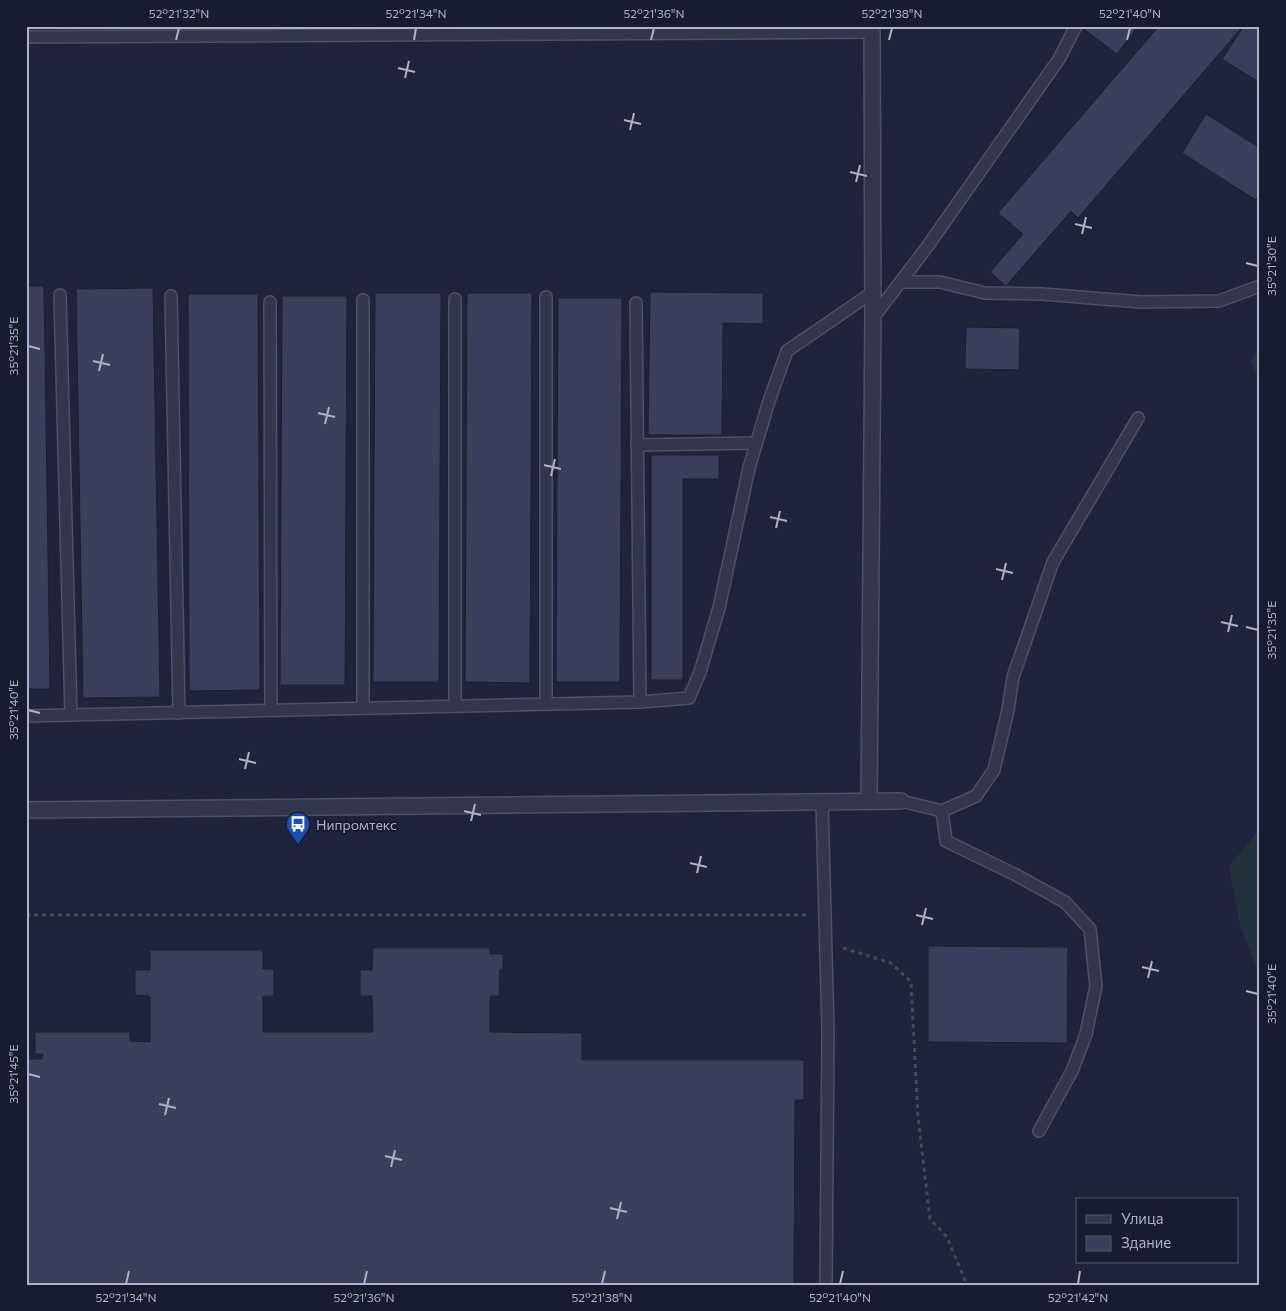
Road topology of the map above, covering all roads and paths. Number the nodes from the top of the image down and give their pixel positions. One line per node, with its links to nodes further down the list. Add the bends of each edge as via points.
1 (1076, 26): 6 (lane, via 1059,59)
2 (872, 29): 3 (lane); 8 (street)
3 (710, 30): 4 (lane)
4 (388, 31): 5 (lane)
5 (26, 37)
6 (901, 282): 7 (lane, via 940,282 985,293 1141,302 1219,301); 16 (lane)
7 (1260, 286)
8 (873, 292): 16 (street); 18 (lane, via 787,351)
9 (60, 295): 26 (lane)
10 (171, 296): 25 (lane)
11 (546, 298): 21 (lane)
12 (363, 300): 23 (lane)
13 (455, 300): 22 (lane)
14 (270, 302): 24 (lane)
15 (636, 303): 19 (lane)
16 (873, 318): 28 (street)
17 (1138, 418): 32 (lane, via 1053,562 1013,677 994,770 976,796)
18 (756, 443): 19 (lane); 20 (lane, via 719,608 689,698)
19 (638, 445): 20 (lane)
20 (640, 702): 21 (lane)
21 (546, 704): 22 (lane)
22 (455, 706): 23 (lane)
23 (363, 708): 24 (lane)
24 (271, 710): 25 (lane)
25 (179, 713): 26 (lane)
26 (71, 715): 27 (lane)
27 (26, 716)
28 (869, 801): 29 (street); 30 (street)
29 (901, 801): 32 (lane)
30 (822, 802): 31 (street); 34 (lane)
31 (26, 810)
32 (942, 811): 36 (lane, via 946,841 1065,902 1090,929 1096,986 1086,1034 1072,1071)
33 (26, 915): 34 (path)
34 (826, 915): 35 (lane)
35 (827, 943): 37 (lane); 38 (path, via 891,963 911,982 918,1117 930,1219 947,1237)
36 (1039, 1131)
37 (826, 1285)
38 (967, 1285)

